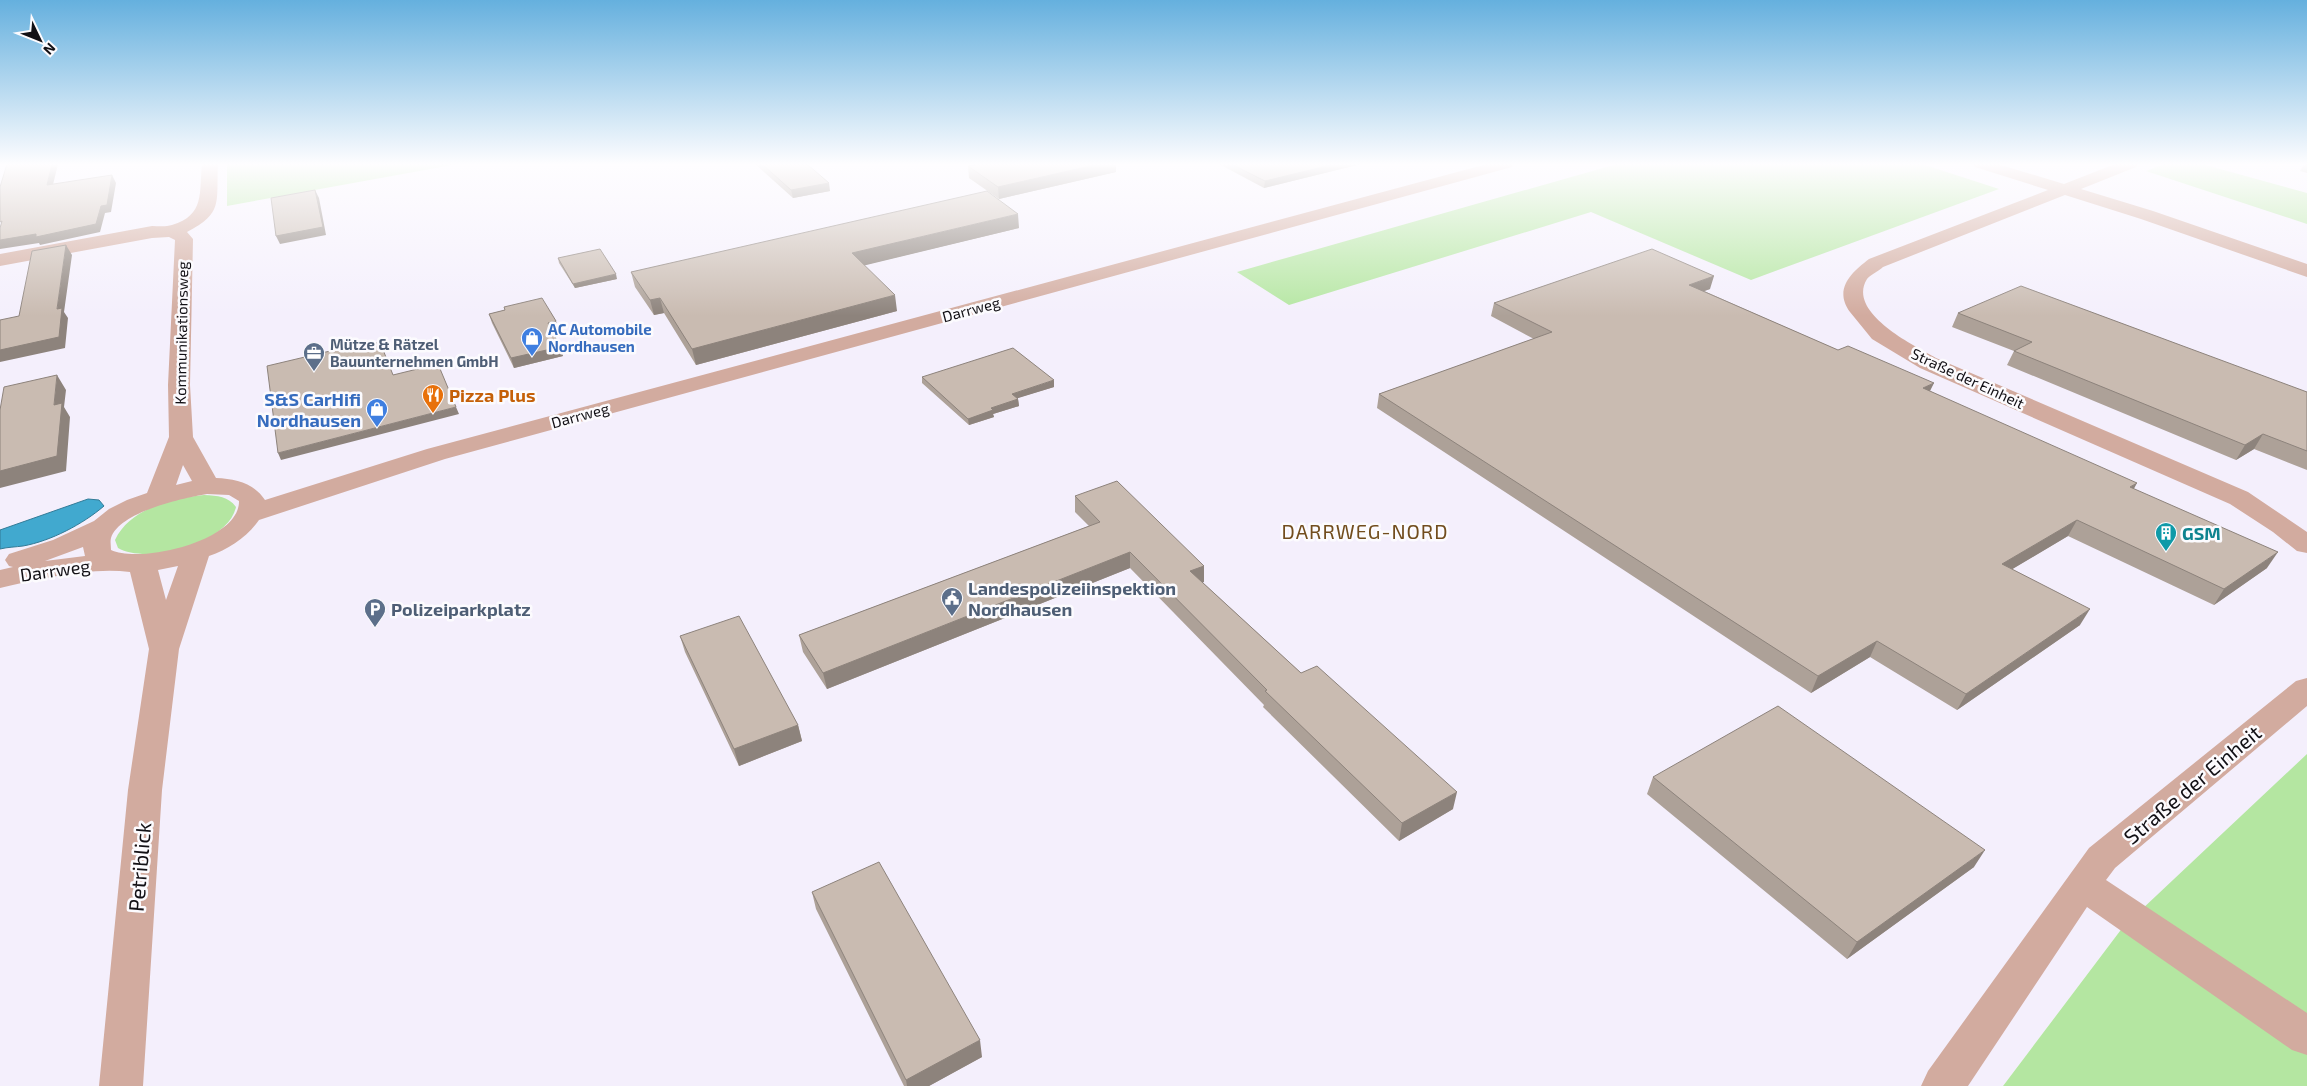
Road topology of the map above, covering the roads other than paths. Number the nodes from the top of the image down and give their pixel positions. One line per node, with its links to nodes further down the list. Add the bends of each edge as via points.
1 (202, 215): 5 (street)
2 (1319, 215): 11 (street, Darrweg)
3 (1998, 215): 13 (street, Straße der Einheit, via 1876,263 1858,277 1854,293 1857,308 1880,334 1928,363 2238,498)
4 (2146, 215): 7 (street)
5 (173, 232): 6 (street, via 152,232); 8 (street, Kommunikationsweg, via 184,239 179,385)
6 (0, 260)
7 (2307, 272)
8 (181, 438): 9 (street, Kommunikationsweg); 10 (street, Kommunikationsweg)
9 (207, 486): 10 (street, Darrweg); 11 (street, Darrweg, via 238,488)
10 (160, 496): 12 (street, Darrweg, via 118,516)
11 (249, 504): 14 (street, Darrweg, via 229,534)
12 (104, 527): 15 (street, Darrweg, via 94,546 97,554); 17 (street, Darrweg, via 63,546)
13 (2305, 542)
14 (197, 551): 16 (street, Darrweg); 19 (street, Petriblick)
15 (111, 562): 16 (street, Darrweg); 18 (street, Darrweg, via 41,570)
16 (142, 564): 19 (street, Petriblick)
17 (0, 566)
18 (0, 579)
19 (164, 649): 23 (street, Petriblick, via 145,790)
20 (2307, 689): 21 (street, Straße der Einheit, via 2102,858)
21 (2082, 884): 22 (street); 24 (street, Straße der Einheit)
22 (2307, 1036)
23 (121, 1086)
24 (1943, 1086)

